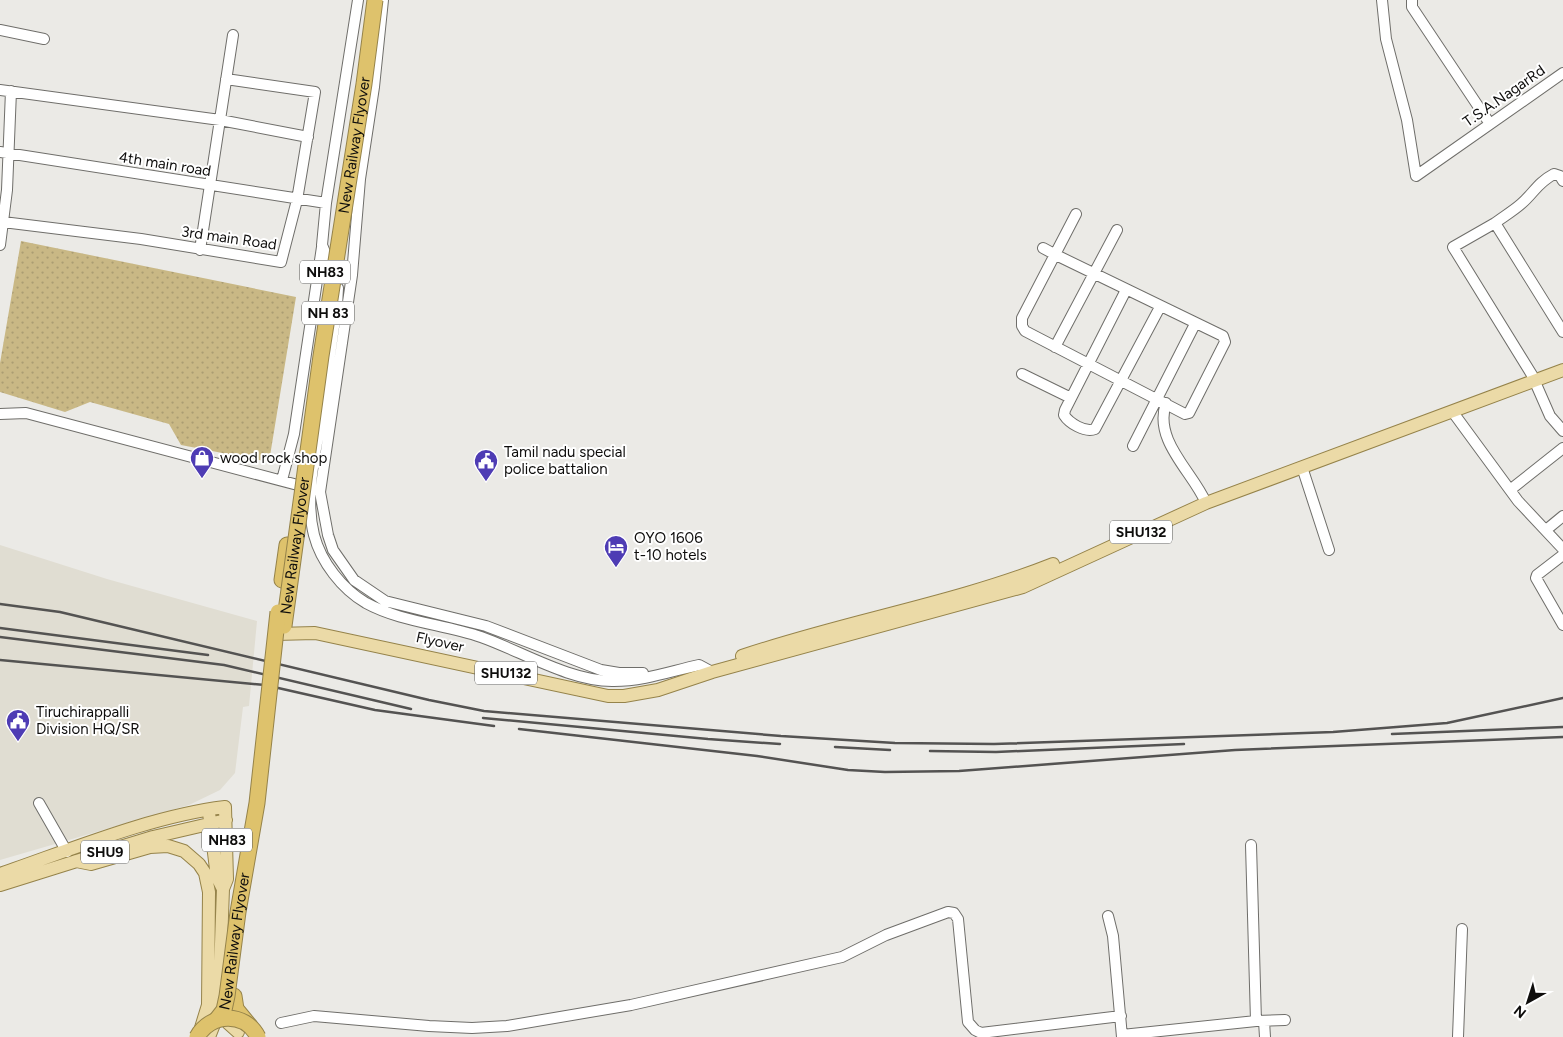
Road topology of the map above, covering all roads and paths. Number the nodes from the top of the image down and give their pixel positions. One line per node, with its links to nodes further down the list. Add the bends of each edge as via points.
1 (358, 0): 21 (street)
2 (366, 0): 62 (highway, New Railway Flyover / NH83, bridge, via 282,580)
3 (375, 0): 62 (highway, New Railway Flyover / NH 83, bridge)
4 (383, 0): 32 (street, via 360,179)
5 (1382, 0): 15 (street, T.S.A.NagarRd, via 1386,39 1407,120 1416,176)
6 (1412, 0): 15 (street, via 1412,7)
7 (0, 30): 9 (street)
8 (233, 35): 11 (street)
9 (44, 39)
10 (1563, 73): 15 (street, T.S.A.NagarRd)
11 (226, 79): 14 (street); 16 (street, 3rd main Road, via 315,92)
12 (0, 90): 13 (street)
13 (11, 91): 14 (street); 17 (street)
14 (220, 120): 16 (street); 19 (street)
15 (1490, 124)
16 (308, 137): 20 (street, 3rd main Road)
17 (4, 153): 19 (street, 4th main road); 23 (street)
18 (1563, 181): 24 (street, via 1554,174 1546,178 1522,203)
19 (210, 186): 20 (street, 4th main road); 29 (street)
20 (297, 200): 21 (street, 4th main road); 29 (street, 3rd main Road, via 282,262)
21 (326, 203): 26 (street)
22 (1076, 214): 30 (street)
23 (2, 218): 27 (street); 29 (street, 3rd main Road)
24 (1494, 223): 36 (street); 42 (street, via 1453,247)
25 (1116, 230): 31 (street)
26 (323, 243): 32 (street, via 326,242 350,264); 52 (street, via 294,434); 53 (street, via 338,285)
27 (0, 245)
28 (1043, 248): 30 (street)
29 (200, 250)
30 (1056, 256): 31 (street); 37 (street, via 1022,318 1022,326 1025,331)
31 (1094, 274): 33 (street); 37 (street)
32 (352, 275): 53 (street)
33 (1126, 290): 34 (street); 39 (street)
34 (1160, 307): 35 (street); 43 (street)
35 (1195, 324): 45 (street); 45 (street, via 1223,336 1225,342 1189,413)
36 (1563, 332)
37 (1056, 346): 39 (street)
38 (1563, 363): 42 (main road)
39 (1090, 366): 43 (street); 44 (street)
40 (1563, 370): 42 (main road, SHU132)
41 (1022, 374): 44 (street)
42 (1533, 378): 46 (main road, SHU132); 48 (street, via 1550,416); 55 (main road, via 1345,444)
43 (1120, 381): 44 (street, via 1090,431 1064,415); 45 (street)
44 (1071, 398)
45 (1161, 401): 49 (street); 55 (street, via 1166,435)
46 (1452, 411): 51 (main road, SHU132); 54 (street)
47 (0, 414): 52 (street, via 26,413)
48 (1563, 431)
49 (1133, 446)
50 (1563, 448): 54 (street)
51 (1302, 467): 55 (main road, SHU132); 59 (street)
52 (282, 480): 53 (street)
53 (315, 490): 63 (street, via 333,550 354,580 385,601 486,626 600,670 635,673 686,664)
54 (1510, 490): 57 (street)
55 (1206, 501): 63 (main road, Flyover / SHU132, via 1023,587)
56 (1563, 516): 57 (street)
57 (1546, 530): 58 (street)
58 (1563, 549)
59 (1329, 550)
60 (1563, 554): 61 (street, via 1536,578)
61 (1563, 625)
62 (280, 630): 63 (main road, Flyover, via 316,628 608,689 640,689); 78 (highway, New Railway Flyover, bridge, via 227,996 224,1010); 82 (highway, New Railway Flyover, via 263,797 234,996)
63 (694, 672)
64 (39, 803): 69 (street)
65 (208, 808): 66 (main road, NH83, via 225,807); 67 (main road); 69 (main road, SHU9)
66 (226, 820): 67 (main road); 73 (main road, NH83, via 227,879)
67 (210, 822): 70 (main road, SHU9); 73 (main road, via 216,877)
68 (1251, 845): 80 (street)
69 (66, 852): 71 (main road, SHU9)
70 (76, 861): 72 (main road, SHU9); 83 (main road, via 91,864 159,846 176,847 199,864 205,873 209,892 208,1005)
71 (0, 874)
72 (0, 885)
73 (223, 889): 76 (main road)
74 (1108, 916): 77 (street, via 1114,936)
75 (1462, 929): 86 (street)
76 (219, 999): 82 (main road, via 223,1016); 83 (main road, via 218,1014)
77 (1121, 1016): 81 (street, via 981,1033 975,1030 968,1022 958,919 954,913 948,912 886,935 842,957 631,1005 472,1028 314,1016); 84 (street)
78 (217, 1019): 82 (highway, bridge, via 234,1018); 83 (highway, bridge)
79 (1285, 1020): 80 (street)
80 (1260, 1021): 84 (street); 85 (street)
81 (281, 1023)
82 (246, 1034): 83 (main road, via 224,1030)
83 (204, 1035)
84 (1122, 1036)
85 (1265, 1037)
86 (1458, 1037)

